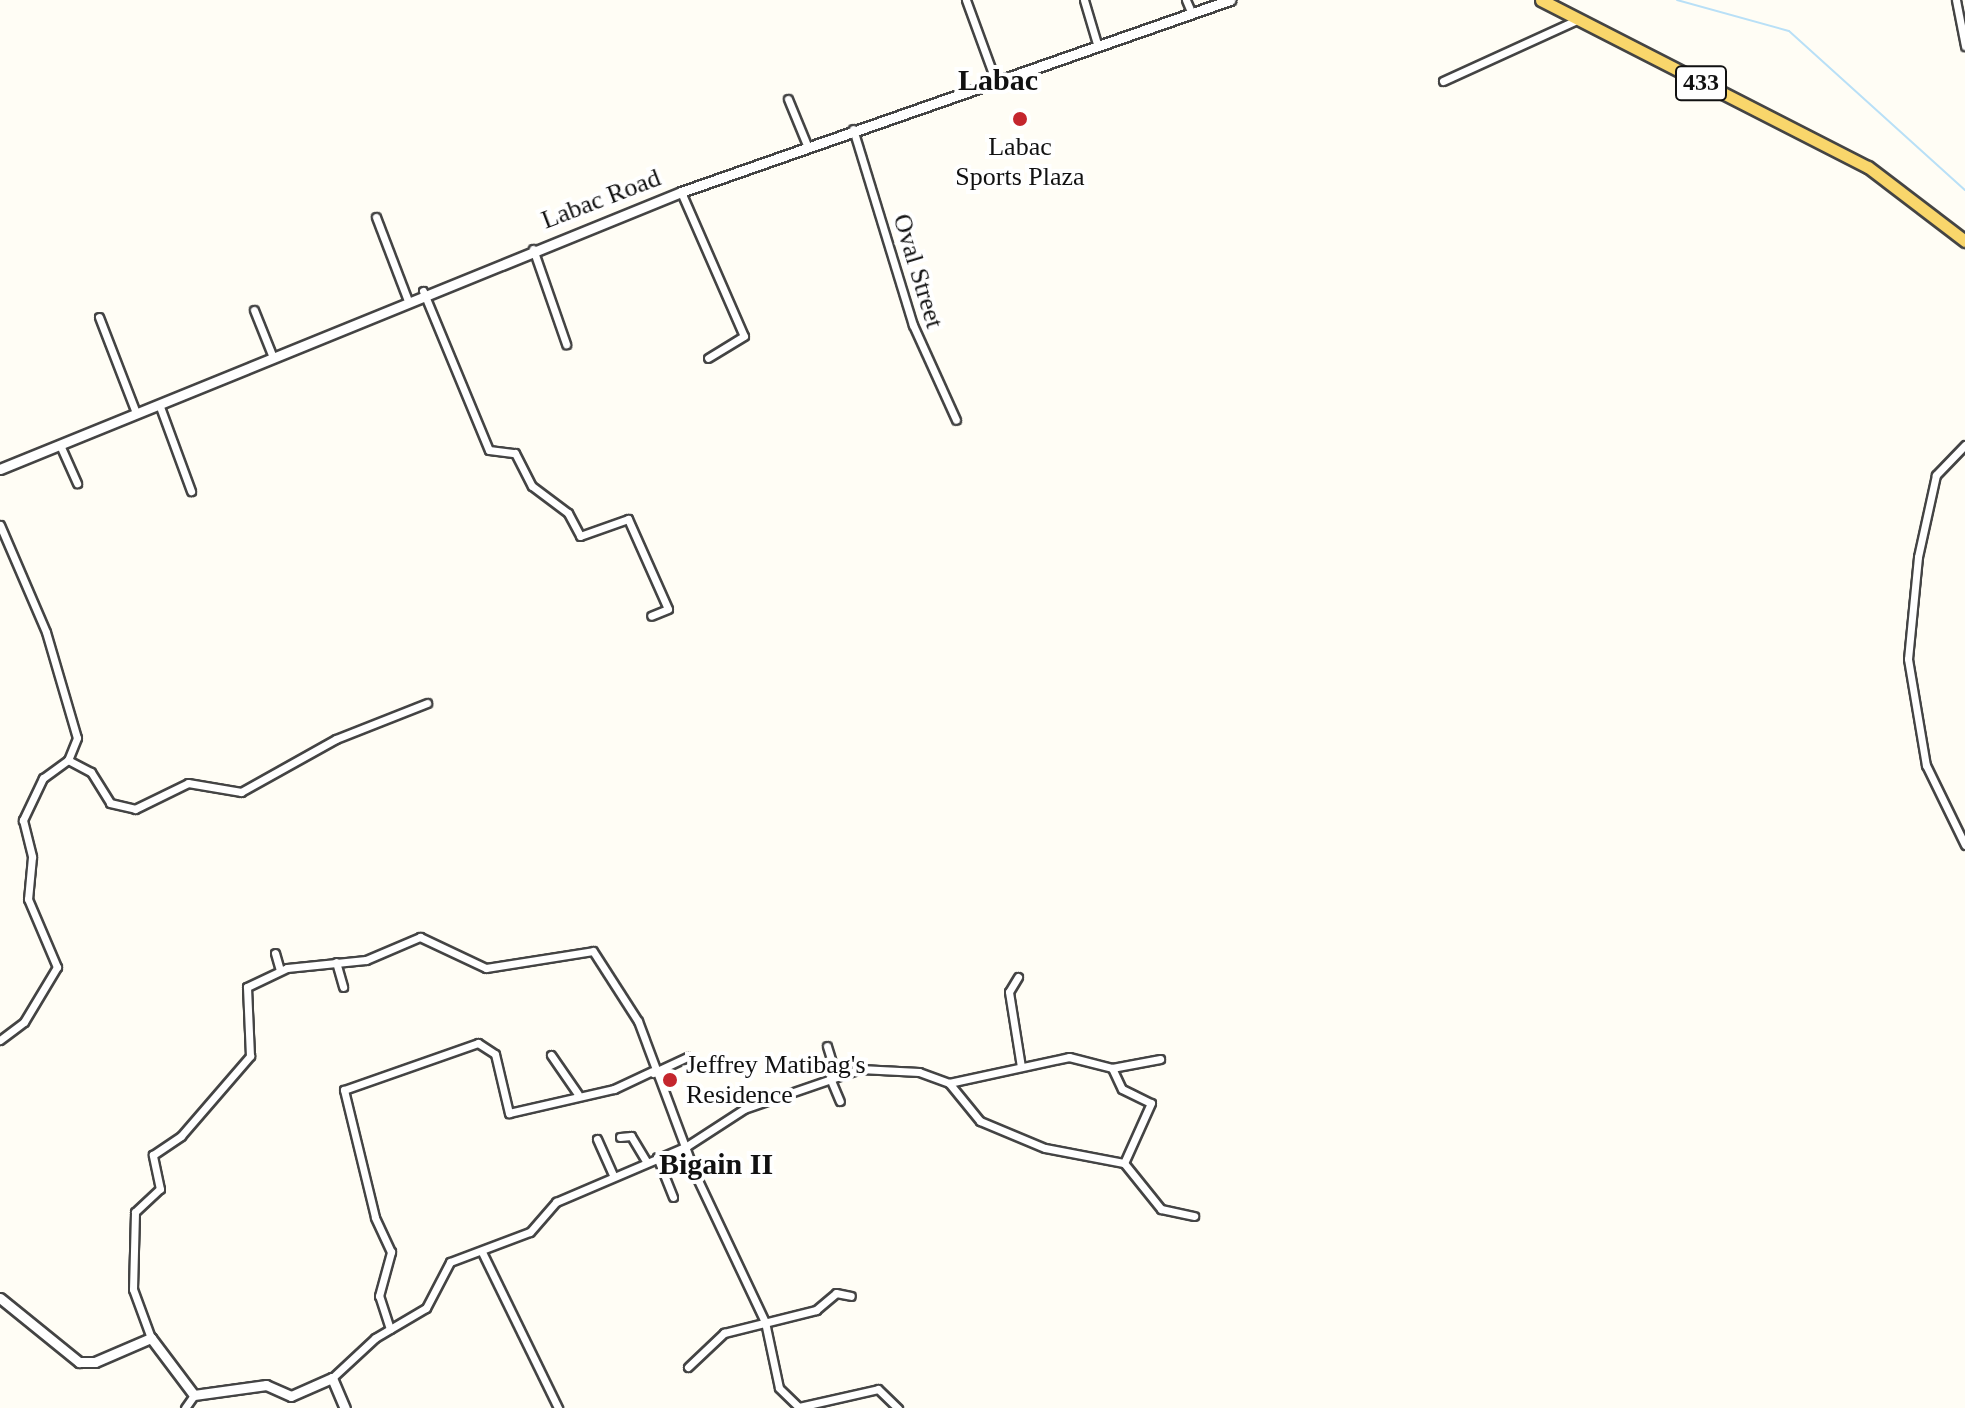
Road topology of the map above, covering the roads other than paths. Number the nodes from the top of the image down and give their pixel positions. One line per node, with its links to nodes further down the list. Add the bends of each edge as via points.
1 (966, 0): 12 (street)
2 (1084, 0): 9 (street)
3 (1186, 0): 7 (street)
4 (1230, 0): 7 (street, Labac Road)
5 (1541, 0): 8 (main road, 433)
6 (1956, 0): 10 (street)
7 (1191, 12): 9 (street, Labac Road)
8 (1577, 20): 11 (street); 18 (main road, 433, via 1868,167)
9 (1097, 44): 12 (street, Labac Road)
10 (1965, 46)
11 (1443, 81)
12 (996, 82): 14 (street, Labac Road)
13 (788, 99): 15 (street)
14 (853, 129): 15 (street, Labac Road); 29 (street, Oval Street, via 913,325)
15 (807, 145): 16 (street, Labac Road)
16 (681, 192): 19 (street, Labac Road); 26 (street, via 744,336)
17 (376, 217): 21 (street)
18 (1965, 241)
19 (533, 249): 20 (street, Labac Road); 24 (street)
20 (423, 291): 21 (street, Labac Road); 36 (street, via 489,450 515,453 532,486 568,513 580,536 628,519 668,609)
21 (407, 298): 25 (street, Labac Road)
22 (254, 310): 25 (street)
23 (99, 317): 28 (street)
24 (566, 344)
25 (272, 355): 27 (street, Labac Road)
26 (708, 358)
27 (159, 404): 28 (street, Labac Road); 34 (street)
28 (136, 413): 30 (street, Labac Road)
29 (956, 420)
30 (60, 445): 32 (street, Labac Road); 33 (street)
31 (1965, 445): 39 (street, via 1936,475 1918,557 1908,659 1926,765)
32 (0, 469)
33 (77, 483)
34 (191, 491)
35 (0, 525): 38 (street, via 75,719)
36 (651, 616)
37 (427, 703): 38 (street, via 336,739 241,792 188,783 135,809 110,803 91,772)
38 (68, 760): 45 (street, via 43,778 23,820 32,857 28,899 57,967 24,1022)
39 (1965, 845)
40 (275, 953): 42 (street)
41 (336, 962): 42 (street); 44 (street); 52 (street, via 366,960 420,937 486,968 593,951 634,1012)
42 (280, 970): 71 (street, via 247,987 250,1056 181,1136 153,1155 160,1189 135,1212 131,1243 133,1289)
43 (1018, 977): 50 (street, via 1009,992)
44 (343, 987)
45 (0, 1040)
46 (827, 1046): 53 (street)
47 (551, 1055): 55 (street)
48 (687, 1057): 52 (street)
49 (1160, 1059): 51 (street)
50 (1021, 1067): 51 (street, via 1077,1057); 54 (street)
51 (1112, 1068): 62 (street, via 1122,1089 1151,1103)
52 (653, 1072): 55 (street, via 614,1089); 59 (street)
53 (833, 1077): 54 (street, via 865,1069 919,1072); 56 (street); 59 (street, via 744,1109)
54 (949, 1083): 62 (street, via 980,1121 1045,1148)
55 (578, 1094): 70 (street, via 509,1113 495,1054 478,1043 344,1090 375,1217 391,1252 379,1296)
56 (840, 1101)
57 (620, 1137): 61 (street, via 631,1136)
58 (597, 1139): 63 (street)
59 (687, 1146): 60 (street); 69 (street)
60 (657, 1157): 61 (street); 64 (street)
61 (646, 1161): 63 (street)
62 (1124, 1163): 65 (street, via 1161,1209)
63 (613, 1175): 66 (street, via 556,1202 530,1232)
64 (673, 1197)
65 (1194, 1216)
66 (482, 1252): 70 (street, via 450,1262 426,1308); 77 (street)
67 (851, 1296): 69 (street, via 836,1293 816,1310)
68 (0, 1298): 71 (street, via 79,1362 95,1362)
69 (765, 1322): 72 (street, via 724,1333); 78 (street, via 779,1388 790,1403 811,1406 878,1389)
70 (390, 1329): 73 (street)
71 (151, 1338): 74 (street)
72 (688, 1367)
73 (332, 1378): 74 (street, via 291,1396 266,1385); 76 (street)
74 (194, 1395): 75 (street)
75 (185, 1408)
76 (345, 1408)
77 (558, 1408)
78 (898, 1408)

